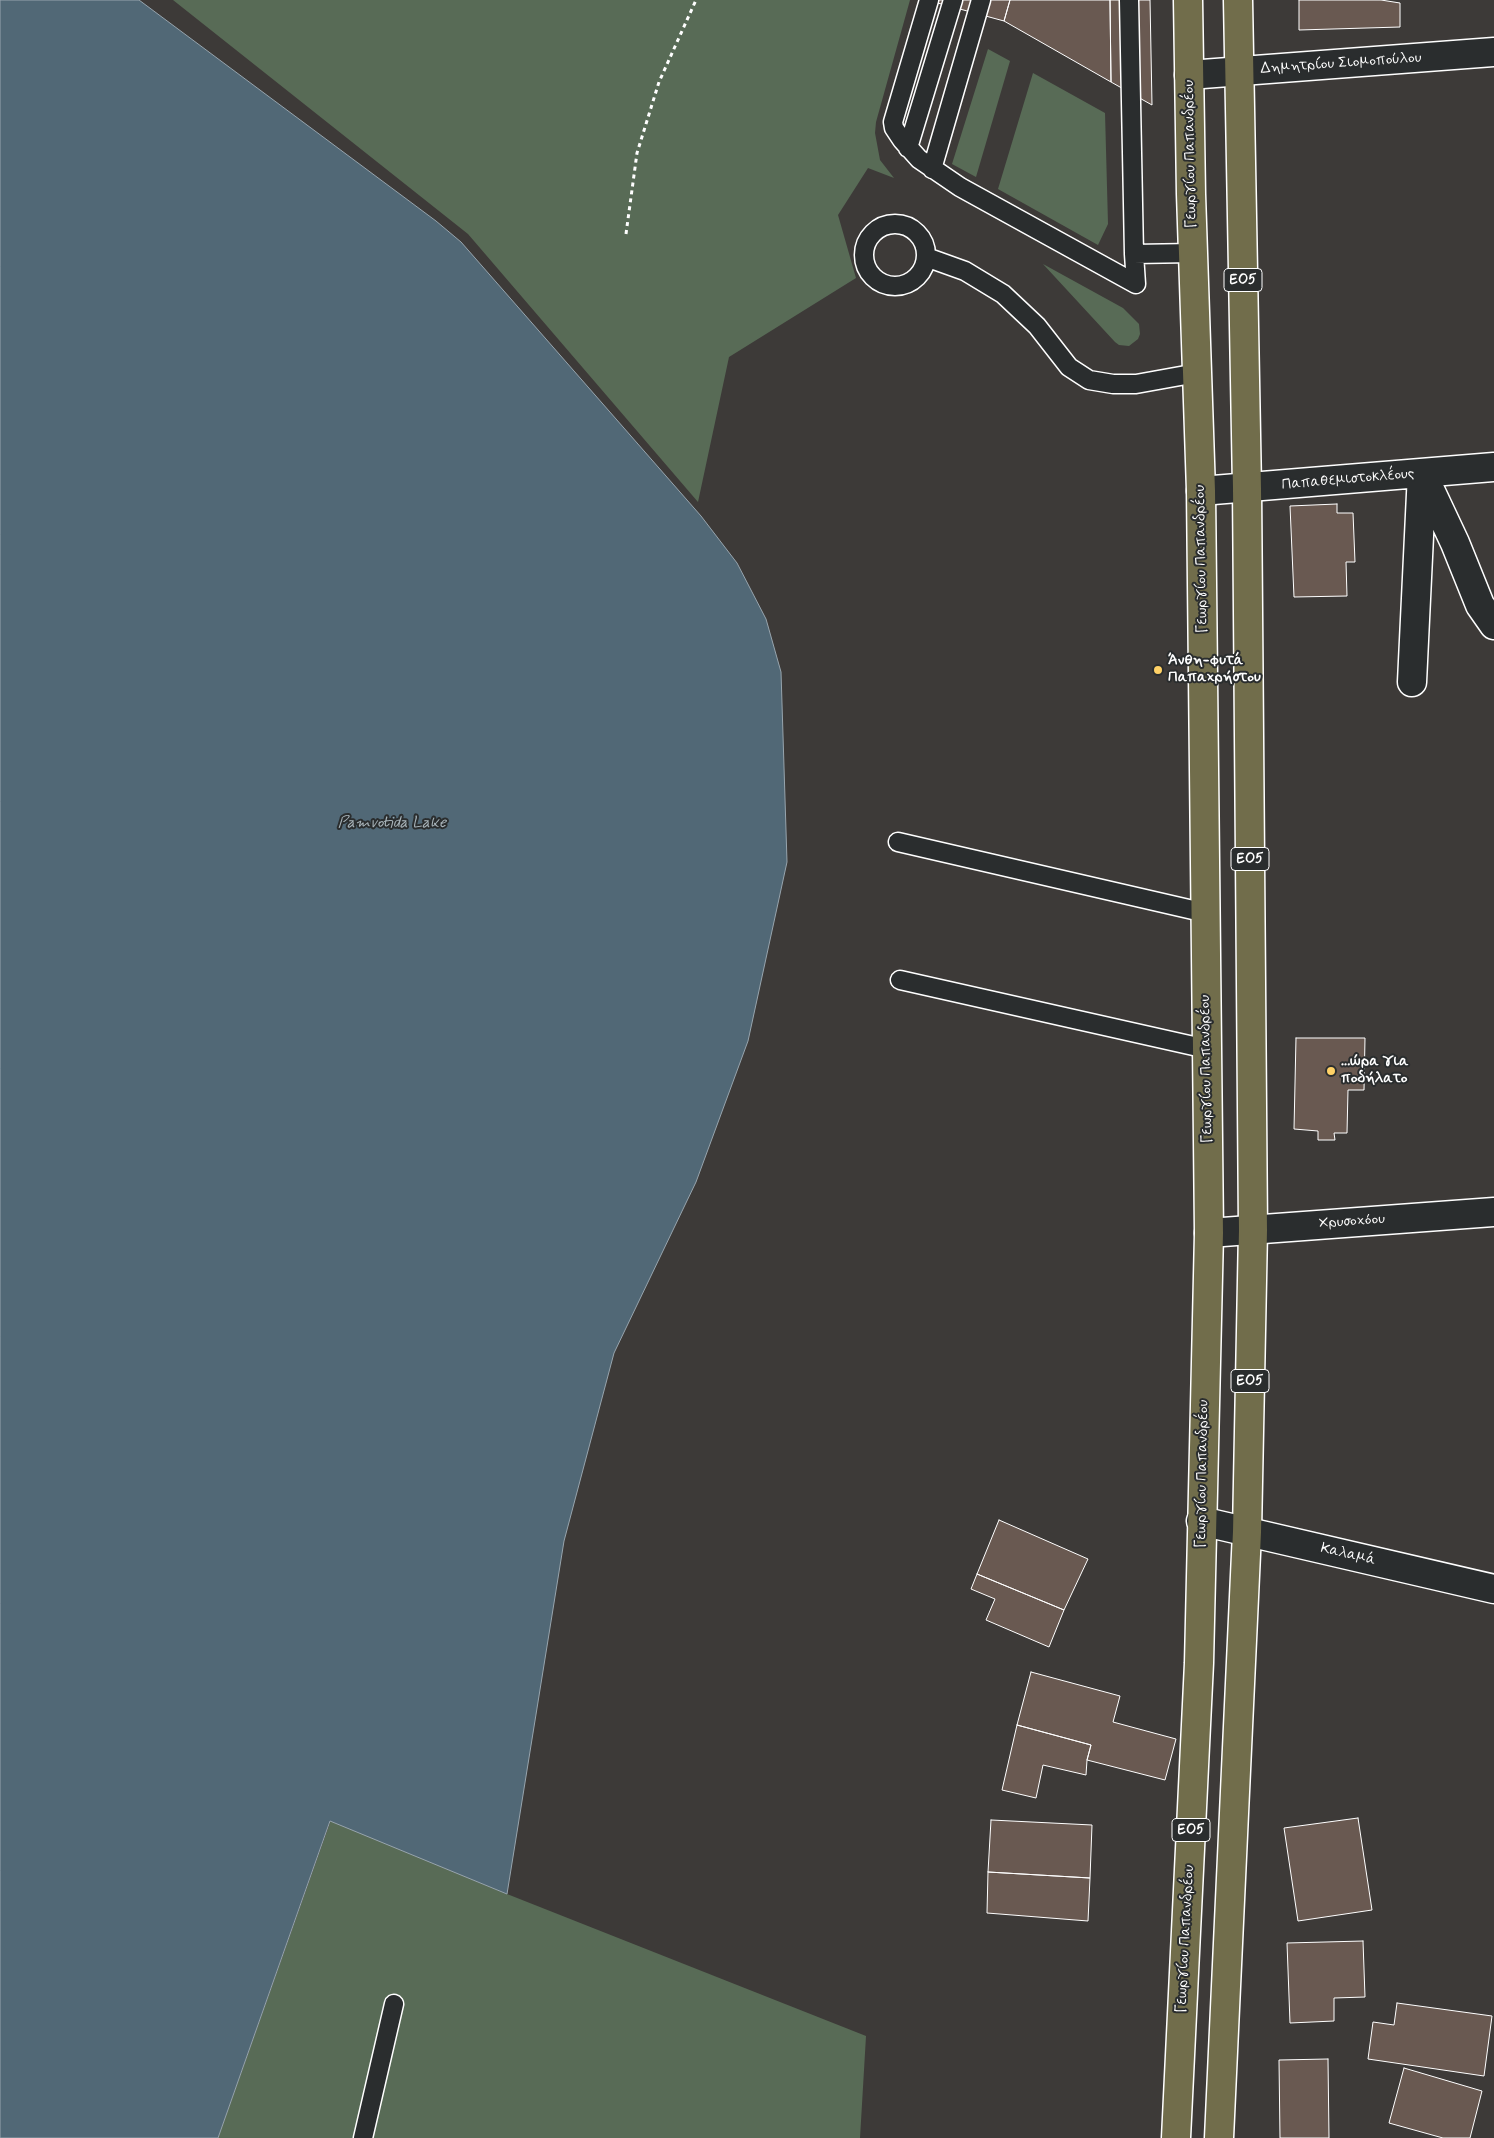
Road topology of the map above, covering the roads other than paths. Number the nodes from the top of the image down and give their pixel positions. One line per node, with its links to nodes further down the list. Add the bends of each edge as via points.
1 (929, 0): 10 (lane, via 893,122)
2 (953, 0): 10 (lane)
3 (981, 0): 11 (lane)
4 (1129, 0): 13 (lane)
5 (1188, 0): 9 (main road, Γεωργίου Παπανδρέου / ΕΟ5)
6 (1238, 0): 8 (main road, ΕΟ5)
7 (1494, 52): 8 (street, Δημητρίου Σιομοπούλου)
8 (1239, 71): 9 (street, Δημητρίου Σιομοπούλου); 18 (main road, ΕΟ5)
9 (1189, 75): 12 (main road, Γεωργίου Παπανδρέου / ΕΟ5)
10 (908, 148): 11 (lane)
11 (932, 169): 13 (lane, via 980,199 1136,284)
12 (1193, 253): 13 (lane); 15 (main road, Γεωργίου Παπανδρέου / ΕΟ5)
13 (1134, 254)
14 (926, 257): 15 (lane, via 965,271 1003,294 1037,326 1069,367 1089,380 1136,384)
15 (1197, 373): 19 (main road, Γεωργίου Παπανδρέου / ΕΟ5)
16 (1494, 467): 17 (street, Παπαθεμιστοκλέους)
17 (1422, 473): 18 (street, Παπαθεμιστοκλέους); 20 (street, via 1480,606); 21 (street)
18 (1248, 488): 19 (street, Παπαθεμιστοκλέους); 27 (main road, ΕΟ5)
19 (1201, 492): 23 (main road, Γεωργίου Παπανδρέου / ΕΟ5)
20 (1494, 625)
21 (1412, 682)
22 (898, 842): 23 (lane)
23 (1206, 913): 25 (main road, Γεωργίου Παπανδρέου / ΕΟ5)
24 (900, 980): 25 (lane)
25 (1207, 1049): 28 (main road, Γεωργίου Παπανδρέου / ΕΟ5)
26 (1494, 1212): 27 (street, Χρυσοχόου)
27 (1253, 1230): 28 (street, Χρυσοχόου); 30 (main road, ΕΟ5)
28 (1209, 1233): 29 (main road, Γεωργίου Παπανδρέου / ΕΟ5)
29 (1202, 1521): 30 (street, Καλαμά); 34 (main road, Γεωργίου Παπανδρέου / ΕΟ5, via 1199,1663)
30 (1247, 1532): 31 (street, Καλαμά); 35 (main road, ΕΟ5)
31 (1494, 1589)
32 (394, 2004): 33 (lane)
33 (364, 2138)
34 (1176, 2138)
35 (1219, 2138)

